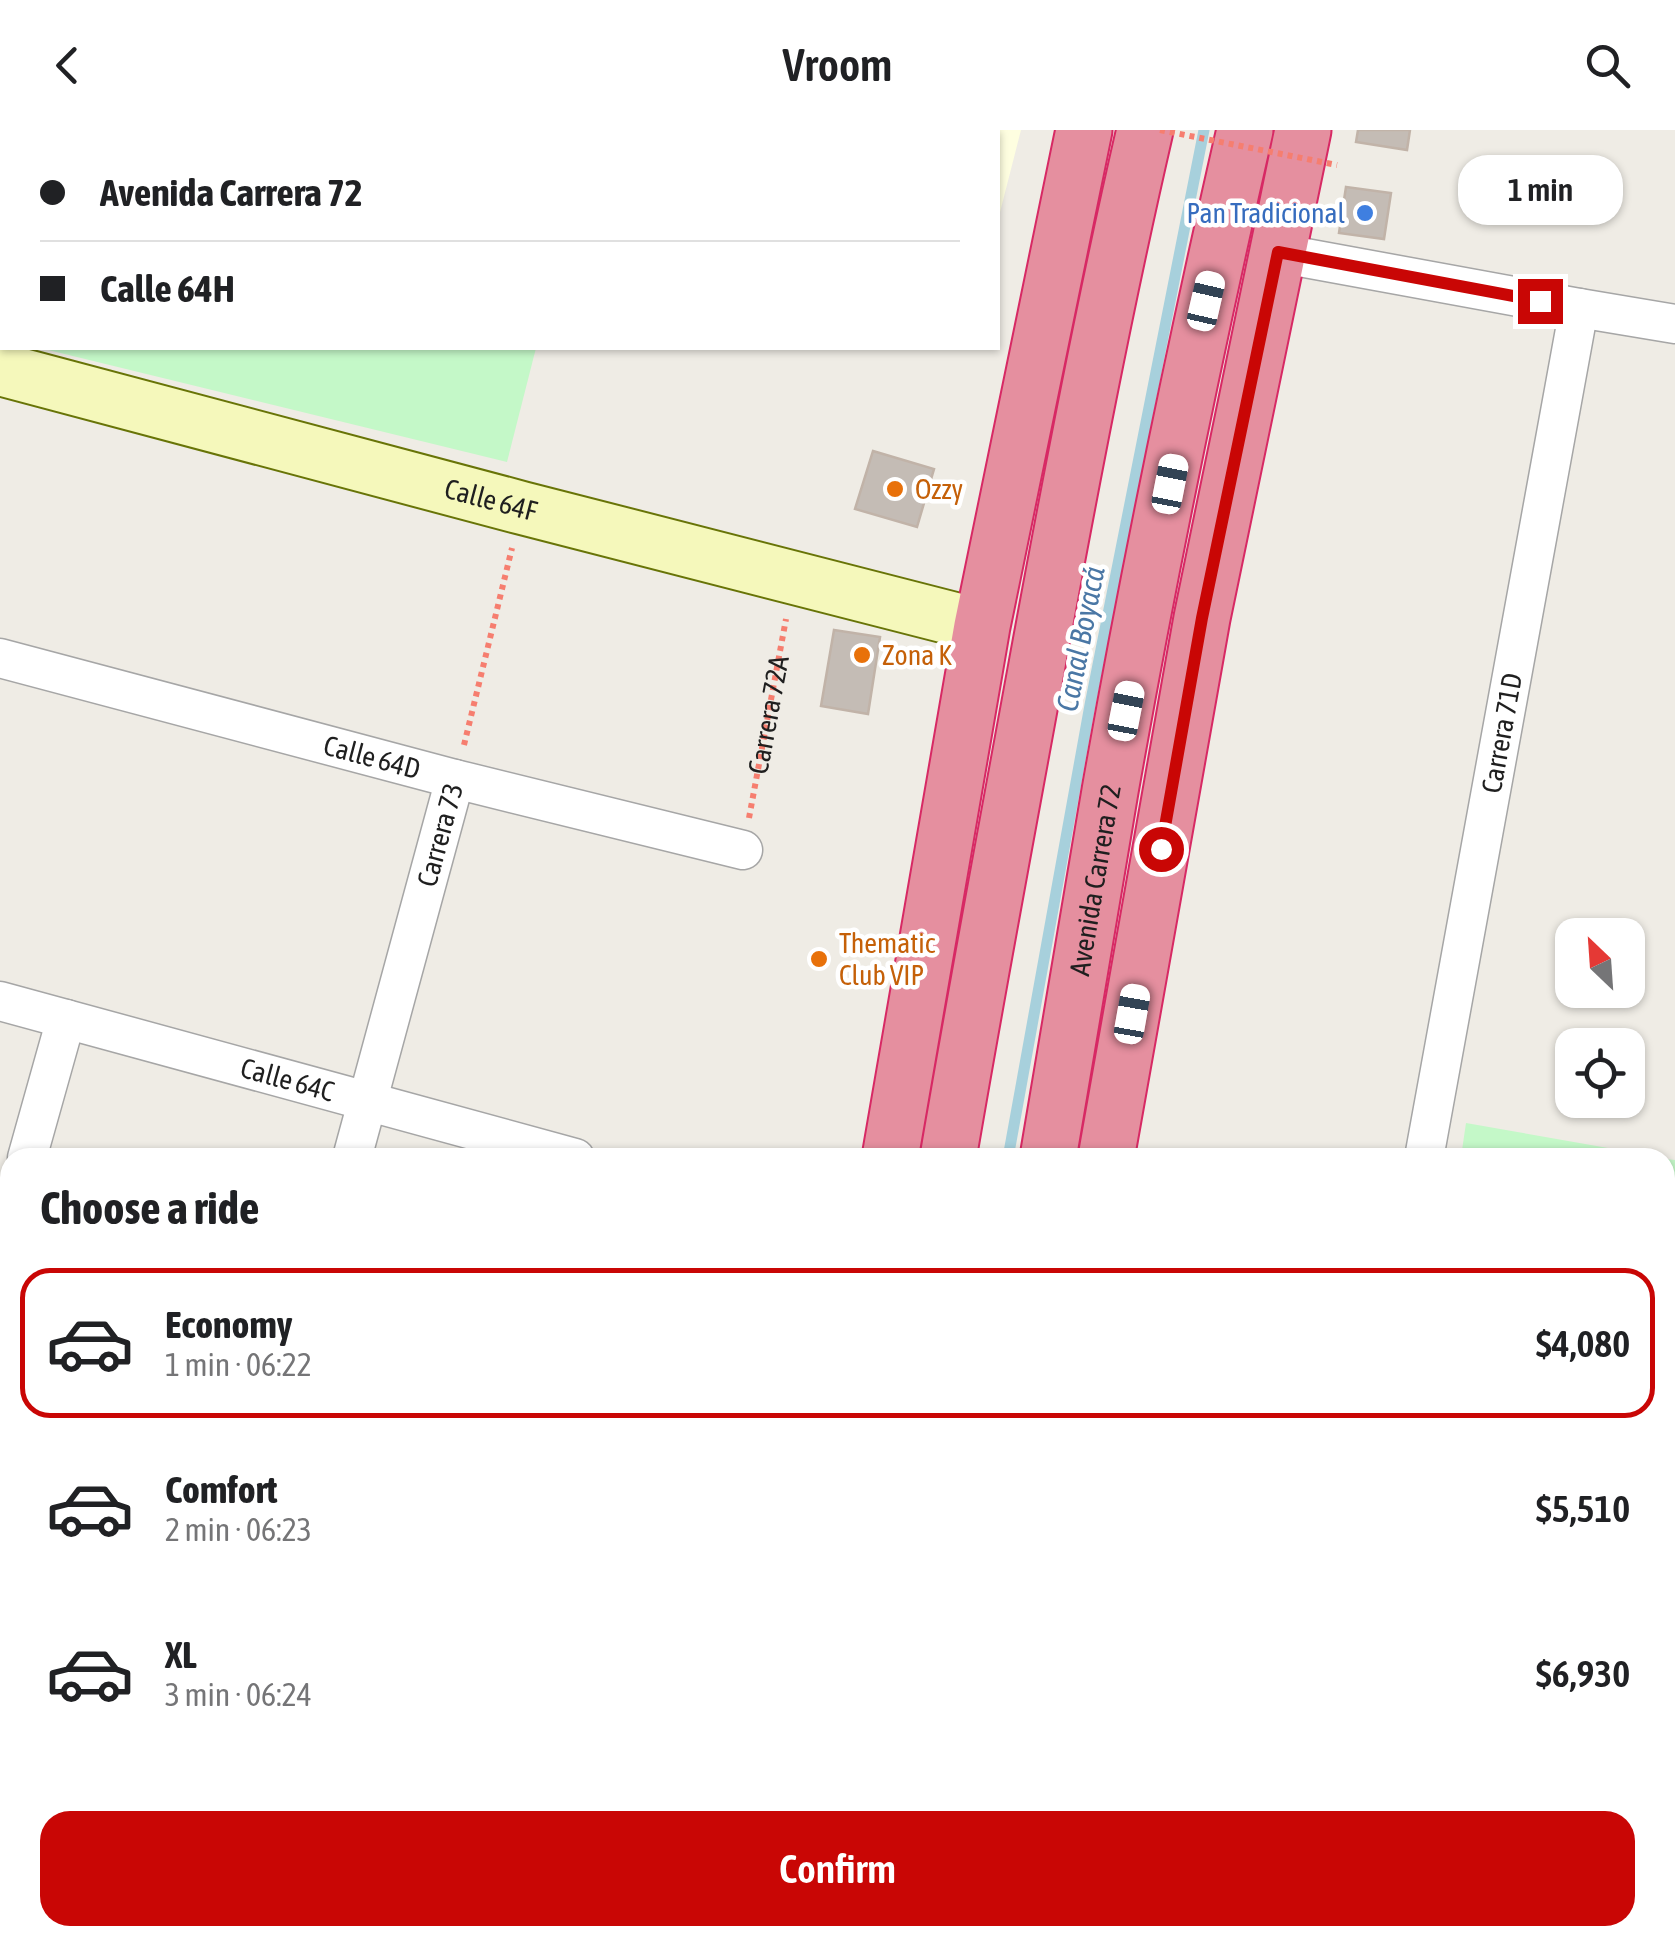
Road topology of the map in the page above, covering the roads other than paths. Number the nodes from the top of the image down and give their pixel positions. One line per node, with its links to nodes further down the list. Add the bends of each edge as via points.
1 (1084, 130): 9 (highway)
2 (1145, 130): 22 (highway, via 1082,422)
3 (1245, 130): 13 (highway, Avenida Carrera 72, via 1202,319)
4 (1320, 148): 5 (highway)
5 (1278, 252): 6 (street); 14 (highway, via 1202,618)
6 (1578, 308): 7 (street); 25 (street, Carrera 71D)
7 (1675, 324)
8 (0, 369): 9 (street, Calle 64F)
9 (982, 626): 21 (highway)
10 (0, 658): 11 (street, Calle 64D)
11 (455, 779): 12 (street, Calle 64D); 17 (street, Carrera 73)
12 (743, 850)
13 (1097, 870): 14 (highway); 23 (highway, Avenida Carrera 72)
14 (1141, 964): 24 (highway)
15 (0, 1002): 16 (street, Calle 64C)
16 (66, 1020): 17 (street, Calle 64C); 18 (street)
17 (368, 1101): 19 (street, Carrera 73); 20 (street, Calle 64C)
18 (31, 1148)
19 (355, 1148)
20 (540, 1148)
21 (892, 1148)
22 (950, 1148)
23 (1050, 1148)
24 (1108, 1148)
25 (1426, 1148)

